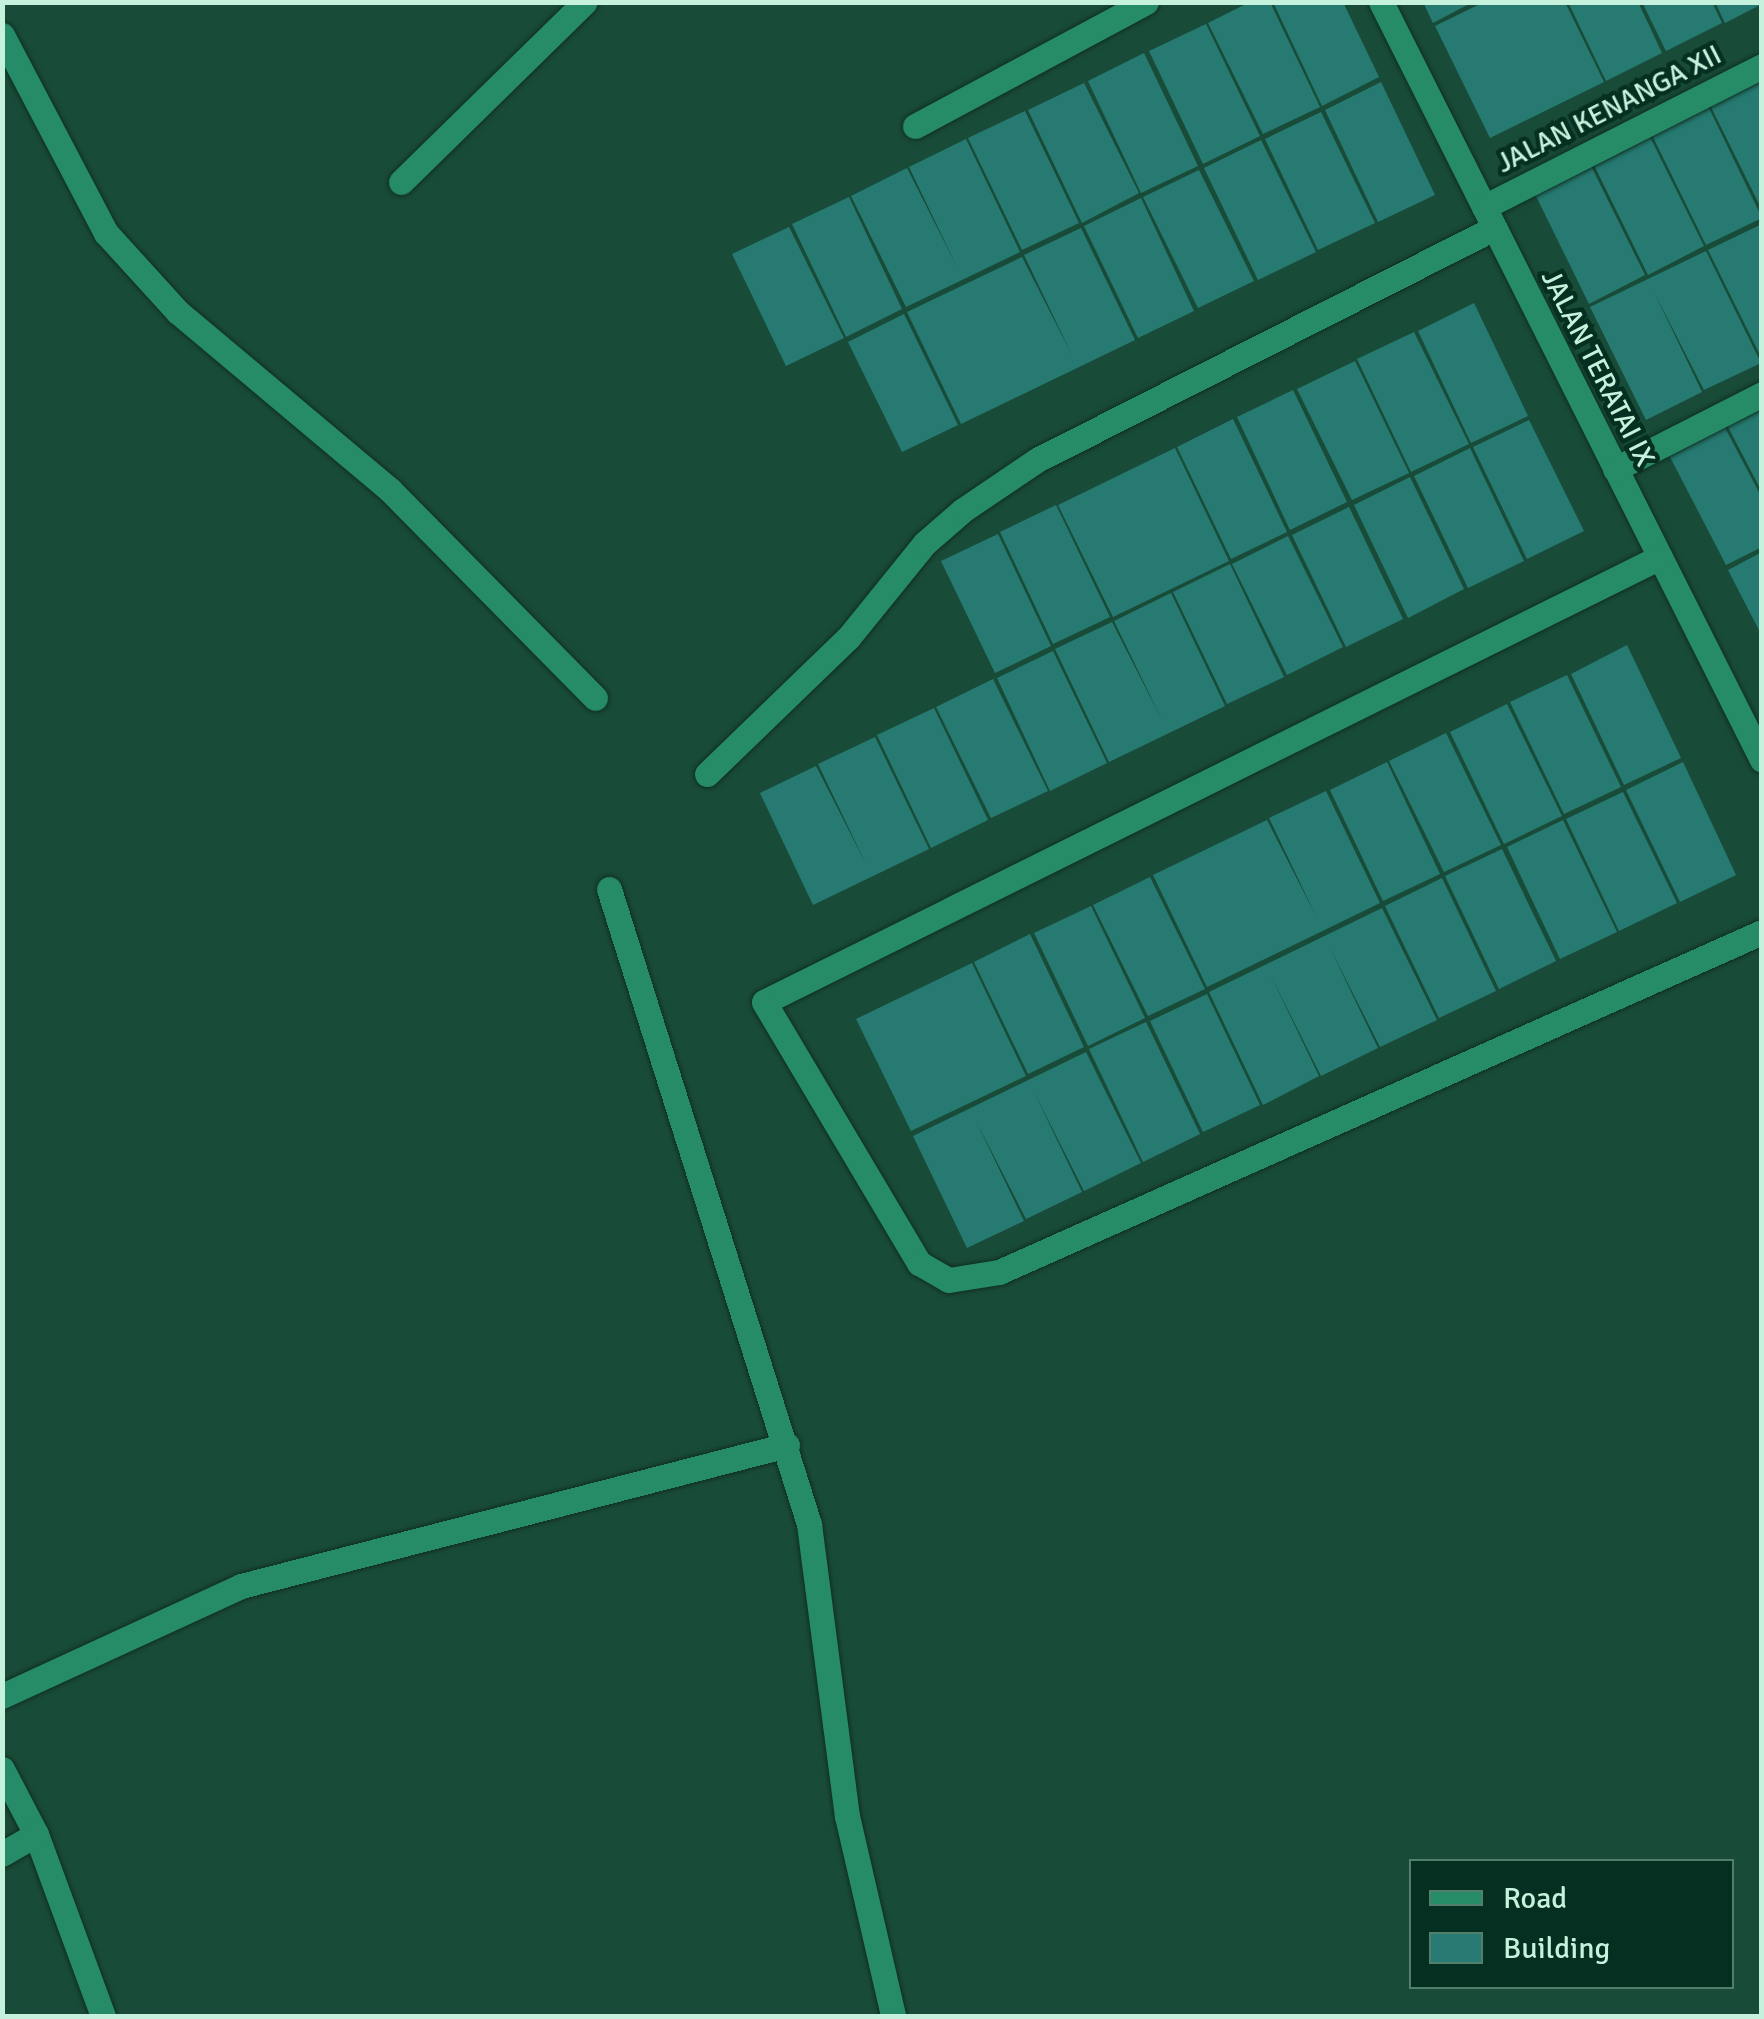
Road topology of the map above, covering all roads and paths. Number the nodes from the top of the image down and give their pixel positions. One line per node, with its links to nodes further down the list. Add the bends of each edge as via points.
1 (585, 2): 7 (street)
2 (1146, 2): 6 (street)
3 (1381, 2): 8 (street, JALAN TERATAI IX)
4 (2, 36): 12 (street, via 106,233 178,312 390,490)
5 (1762, 66): 8 (street, JALAN KENANGA XII)
6 (915, 126)
7 (402, 182)
8 (1489, 217): 10 (street, JALAN TERATAI IX); 15 (street, JALAN KENANGA XII, via 1037,460 962,510 925,543 848,638)
9 (1762, 394): 10 (street)
10 (1615, 469): 11 (street, JALAN TERATAI IX)
11 (1660, 557): 13 (street, JALAN TERATAI IX); 17 (street, via 764,1002 918,1264 948,1280 999,1272)
12 (595, 698)
13 (1753, 724): 14 (street, JALAN TERATAI IX)
14 (1762, 760)
15 (708, 774)
16 (609, 890): 18 (street)
17 (1762, 932)
18 (787, 1445): 19 (street, via 241,1586); 24 (street, via 809,1524 847,1816)
19 (2, 1696)
20 (2, 1768): 21 (street)
21 (36, 1834): 22 (street); 23 (street)
22 (2, 1854)
23 (103, 2016)
24 (893, 2016)

